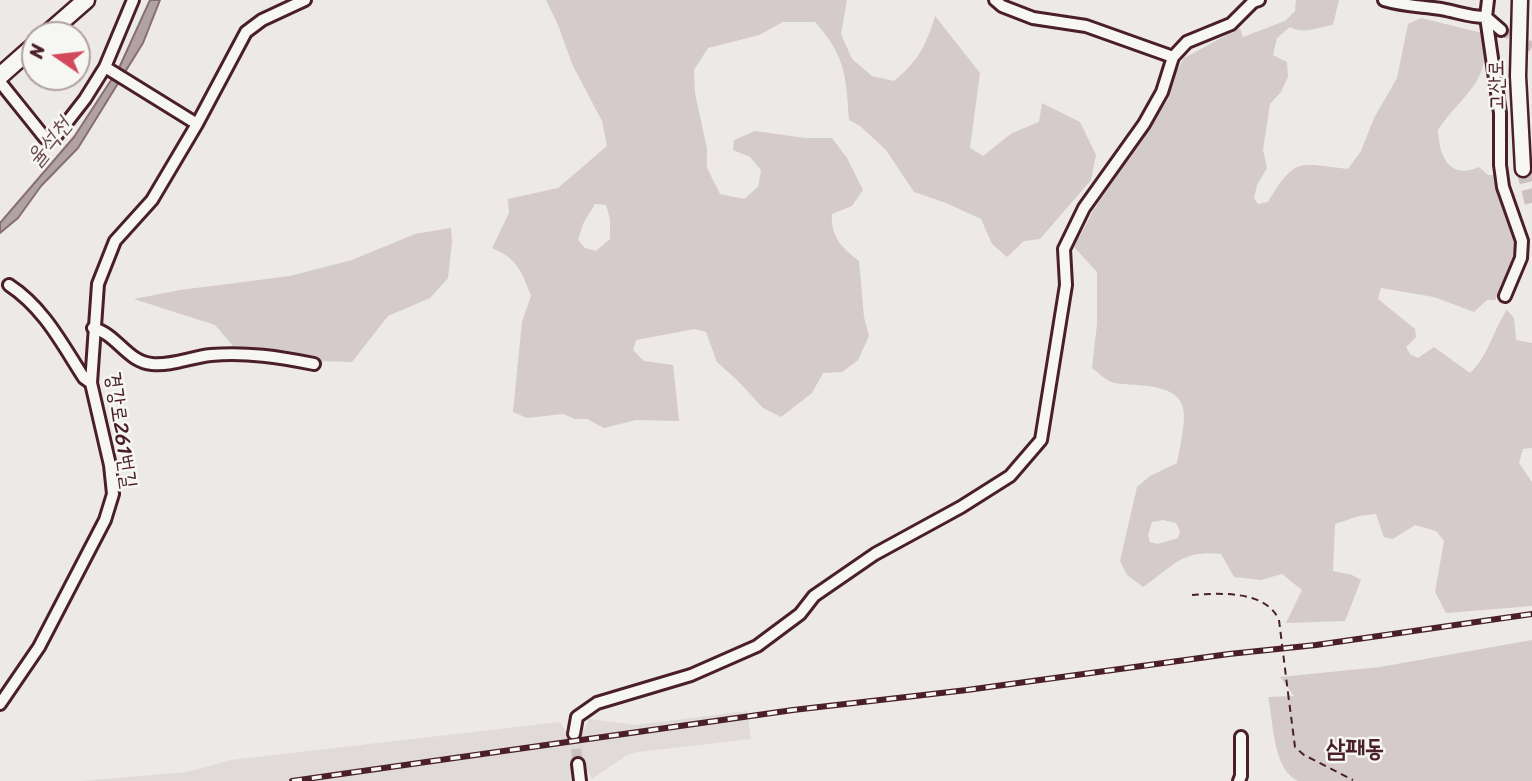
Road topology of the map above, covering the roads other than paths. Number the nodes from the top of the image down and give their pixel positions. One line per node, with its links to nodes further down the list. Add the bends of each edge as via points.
1 (86, 0): 10 (main road)
2 (132, 0): 14 (street)
3 (305, 0): 17 (street, 경강로261번길, via 246,32)
4 (995, 0): 13 (street, via 1032,18 1086,26)
5 (1259, 0): 13 (street, via 1231,24 1187,41)
6 (1384, 0): 9 (street)
7 (1488, 0): 9 (street)
8 (1520, 0): 18 (street, 고산로)
9 (1486, 17): 11 (street); 20 (street, via 1500,113 1503,187 1522,241 1521,258)
10 (62, 21)
11 (1501, 30)
12 (21, 57): 15 (main road)
13 (1173, 57): 25 (street, via 1162,92 1144,124 1084,208 1064,249 1066,285 1041,440 1010,476 875,555 814,596 800,614 757,646 691,675 597,703 577,717)
14 (108, 69): 16 (street, via 57,135 45,138); 17 (street)
15 (0, 76)
16 (0, 82)
17 (197, 124): 21 (street, 경강로261번길, via 152,200 115,241 98,284)
18 (1523, 169)
19 (9, 285): 23 (street, via 46,318)
20 (1505, 296)
21 (93, 328): 22 (street, via 104,330 138,361 152,364 255,354); 23 (street, 경강로261번길)
22 (314, 364)
23 (91, 383): 24 (street, 경강로261번길, via 113,494 105,520 39,647)
24 (0, 705)
25 (574, 734)
26 (1241, 737): 29 (street)
27 (578, 764): 28 (street)
28 (580, 781)
29 (1239, 781)

